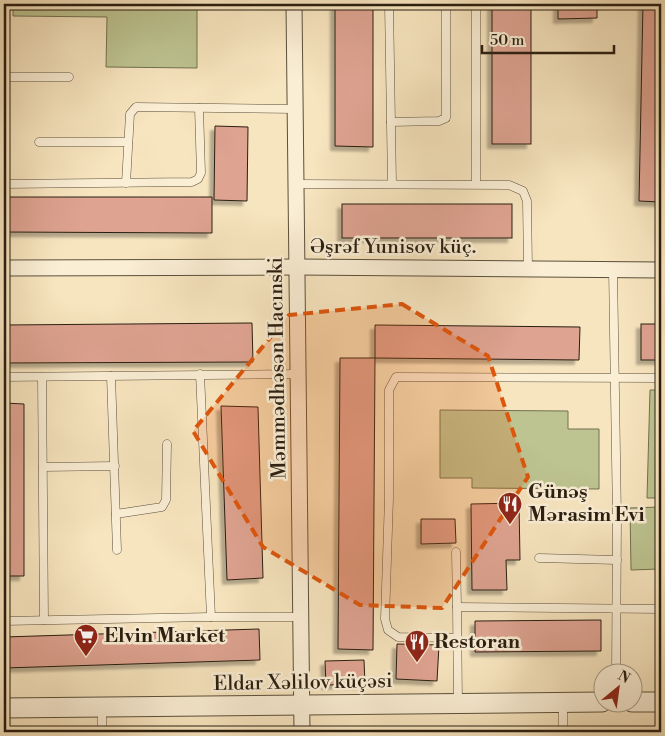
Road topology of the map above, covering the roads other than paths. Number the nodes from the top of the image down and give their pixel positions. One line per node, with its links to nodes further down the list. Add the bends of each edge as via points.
1 (294, 4): 8 (street, Məmmədhəsən Hacınski)
2 (389, 4): 9 (lane)
3 (446, 4): 9 (lane, via 446,118)
4 (476, 4): 13 (lane)
5 (4, 77): 6 (lane)
6 (69, 78)
7 (199, 108): 8 (lane); 11 (lane, via 136,107 130,114); 12 (lane, via 201,173 198,179 192,182)
8 (295, 109): 15 (street, Məmmədhəsən Hacınski)
9 (391, 122): 16 (lane)
10 (39, 142): 11 (lane)
11 (128, 142): 12 (lane)
12 (126, 183): 14 (lane)
13 (476, 183): 16 (lane); 19 (lane, via 509,184 523,191 527,201)
14 (4, 184)
15 (296, 184): 16 (lane); 17 (street, Məmmədhəsən Hacınski)
16 (392, 184)
17 (297, 266): 18 (street, Əşrəf Yunisov küç.); 19 (street, Əşrəf Yunisov küç.); 23 (street, Məmmədhəsən Hacınski)
18 (4, 268)
19 (528, 268): 20 (street, Əşrəf Yunisov küç.)
20 (613, 270): 21 (street, Əşrəf Yunisov küç.); 27 (lane)
21 (661, 270)
22 (200, 374): 23 (lane); 25 (lane); 42 (lane)
23 (298, 374): 43 (street, Məmmədhəsən Hacınski)
24 (42, 376): 25 (lane); 26 (lane); 31 (lane)
25 (111, 376): 30 (lane)
26 (4, 377)
27 (614, 377): 28 (lane); 34 (lane); 46 (lane, via 396,377 390,390 385,619 388,630 398,637)
28 (661, 378)
29 (167, 444): 32 (lane, via 166,500 162,507)
30 (115, 466): 31 (lane); 32 (lane)
31 (43, 467): 44 (lane)
32 (116, 514): 35 (lane)
33 (538, 516): 34 (lane)
34 (617, 518): 38 (lane)
35 (117, 550)
36 (456, 552): 39 (lane)
37 (539, 558): 38 (lane)
38 (617, 560): 40 (lane)
39 (457, 607): 40 (lane); 46 (lane)
40 (616, 609): 41 (lane); 47 (lane)
41 (661, 609)
42 (211, 617): 43 (lane); 44 (lane)
43 (301, 617): 53 (street, Məmmədhəsən Hacınski)
44 (44, 620): 45 (lane)
45 (4, 621)
46 (458, 638): 52 (lane)
47 (616, 664)
48 (592, 702): 51 (street, Eldar Xəlilov küçəsi)
49 (642, 702): 50 (street)
50 (661, 702)
51 (563, 703): 52 (street, Eldar Xəlilov küçəsi); 58 (lane)
52 (458, 704): 53 (street, Eldar Xəlilov küçəsi)
53 (302, 706): 54 (street, Eldar Xəlilov küçəsi); 57 (street, Məmmədhəsən Hacınski)
54 (102, 707): 55 (street, Eldar Xəlilov küçəsi); 56 (lane)
55 (4, 708)
56 (102, 732)
57 (302, 732)
58 (563, 732)

